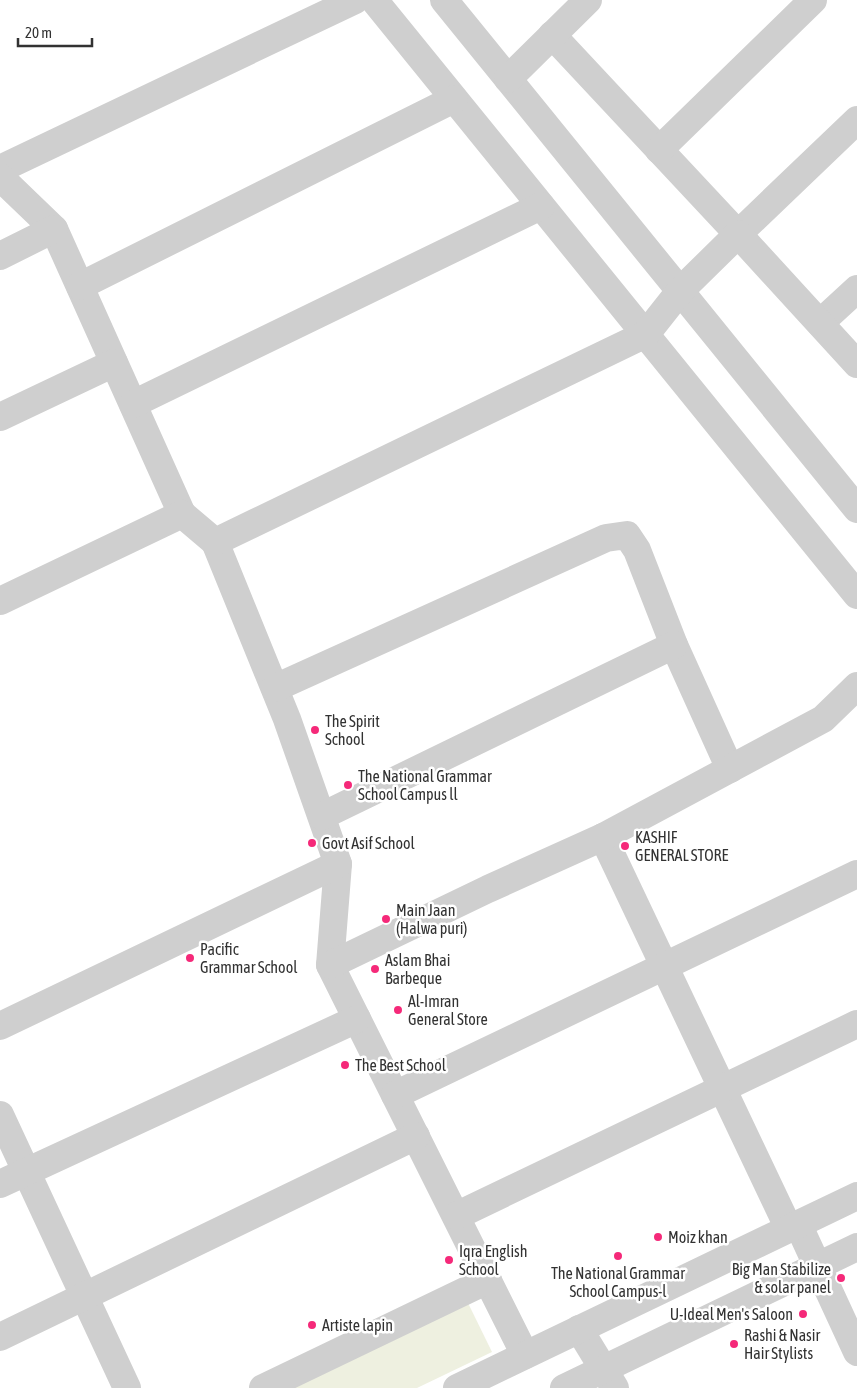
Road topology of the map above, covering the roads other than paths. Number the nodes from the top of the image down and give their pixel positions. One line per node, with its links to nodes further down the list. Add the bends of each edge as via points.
1 (355, 0): 11 (street)
2 (374, 0): 8 (street)
3 (444, 0): 7 (street)
4 (588, 0): 6 (street)
5 (813, 0): 10 (street)
6 (552, 35): 7 (street); 10 (street)
7 (508, 79): 19 (street)
8 (454, 99): 13 (street); 17 (street)
9 (857, 120): 15 (street)
10 (659, 150): 15 (street)
11 (0, 169)
12 (0, 177): 14 (street)
13 (541, 206): 21 (street); 24 (street)
14 (54, 229): 16 (street); 17 (street)
15 (738, 234): 19 (street); 20 (street)
16 (0, 256)
17 (80, 286): 22 (street)
18 (857, 289): 20 (street)
19 (680, 291): 21 (street); 26 (street)
20 (820, 323): 23 (street)
21 (646, 334): 28 (street); 29 (street)
22 (114, 363): 24 (street); 25 (street)
23 (857, 364)
24 (133, 404): 27 (street)
25 (0, 417)
26 (857, 509)
27 (182, 514): 28 (street); 30 (street)
28 (215, 542): 33 (street)
29 (857, 595)
30 (0, 601)
31 (674, 645): 33 (street, via 637,550 627,535 606,538); 34 (street); 35 (street)
32 (857, 686): 34 (street, via 822,719)
33 (275, 688): 35 (street)
34 (730, 769): 36 (street)
35 (322, 816): 37 (street)
36 (603, 836): 39 (street); 40 (street)
37 (338, 864): 39 (street); 43 (street)
38 (857, 874): 40 (street)
39 (330, 965): 41 (street)
40 (665, 966): 44 (street); 45 (street)
41 (357, 1019): 45 (street); 48 (street)
42 (857, 1024): 44 (street)
43 (0, 1026)
44 (723, 1088): 51 (street); 52 (street)
45 (395, 1095): 47 (street)
46 (0, 1115): 48 (street)
47 (416, 1136): 51 (street); 56 (street)
48 (26, 1172): 49 (street); 56 (street)
49 (0, 1184)
50 (857, 1196): 52 (street)
51 (456, 1216): 55 (street)
52 (793, 1226): 54 (street); 57 (street)
53 (857, 1247): 54 (street)
54 (817, 1267): 59 (street); 61 (street)
55 (488, 1280): 60 (street); 63 (street)
56 (84, 1296): 58 (street); 62 (street)
57 (579, 1329): 60 (street); 61 (street)
58 (0, 1337)
59 (857, 1352)
60 (525, 1355): 64 (street)
61 (610, 1378): 65 (street)
62 (127, 1388)
63 (263, 1388)
64 (457, 1388)
65 (564, 1388)

